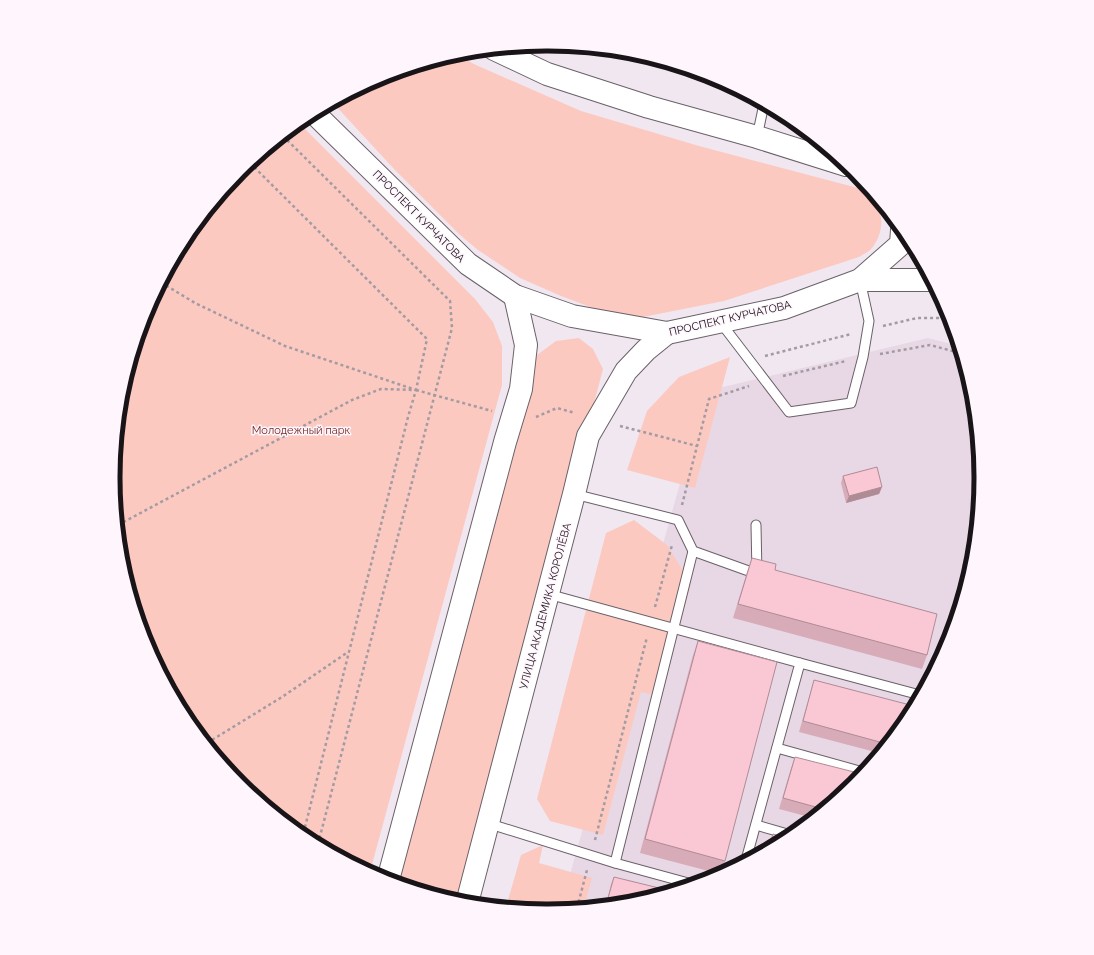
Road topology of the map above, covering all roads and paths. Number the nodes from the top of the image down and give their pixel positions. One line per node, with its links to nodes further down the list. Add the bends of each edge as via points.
1 (504, 54): 4 (main road, via 546,74 649,107)
2 (763, 110): 4 (lane)
3 (319, 118): 12 (main road, ПРОСПЕКТ КУРЧАТОВА, via 468,264)
4 (757, 137): 6 (main road)
5 (286, 139): 16 (path, via 450,301 452,328)
6 (832, 161)
7 (254, 167): 15 (path, via 427,339)
8 (901, 240): 9 (main road, via 901,244)
9 (860, 280): 10 (main road, ПРОСПЕКТ КУРЧАТОВА); 13 (main road, ПРОСПЕКТ КУРЧАТОВА, via 784,308); 13 (lane, via 869,321 864,357 851,403 788,412)
10 (925, 280)
11 (166, 285): 15 (path, via 195,303 285,346)
12 (515, 296): 14 (main road, ПРОСПЕКТ КУРЧАТОВА, via 572,316); 17 (main road, via 526,345 521,389)
13 (720, 321): 14 (main road, ПРОСПЕКТ КУРЧАТОВА)
14 (667, 333): 18 (main road, УЛИЦА АКАДЕМИКА КОРОЛЁВА, via 626,371)
15 (416, 390): 16 (path); 21 (path, via 381,389 352,400); 26 (path)
16 (435, 395): 17 (path); 36 (path)
17 (512, 416): 18 (path, via 535,417 557,408); 39 (main road)
18 (598, 420): 19 (path); 20 (main road, УЛИЦА АКАДЕМИКА КОРОЛЁВА, via 588,436)
19 (697, 446)
20 (574, 494): 23 (lane, via 678,520); 24 (main road, УЛИЦА АКАДЕМИКА КОРОЛЁВА)
21 (123, 521)
22 (756, 525): 23 (lane, via 757,574)
23 (693, 551): 25 (lane)
24 (548, 594): 25 (lane); 32 (main road, УЛИЦА АКАДЕМИКА КОРОЛЁВА)
25 (674, 628): 27 (lane); 38 (lane)
26 (349, 652): 29 (path); 34 (path)
27 (800, 663): 28 (lane); 30 (lane)
28 (914, 694)
29 (212, 740)
30 (777, 748): 31 (lane); 33 (lane)
31 (857, 770)
32 (487, 823): 38 (lane); 41 (main road, УЛИЦА АКАДЕМИКА КОРОЛЁВА)
33 (756, 825): 35 (lane); 37 (lane)
34 (305, 828)
35 (783, 833)
36 (320, 838)
37 (748, 854)
38 (615, 863): 40 (lane)
39 (390, 874)
40 (683, 881)
41 (469, 897)

